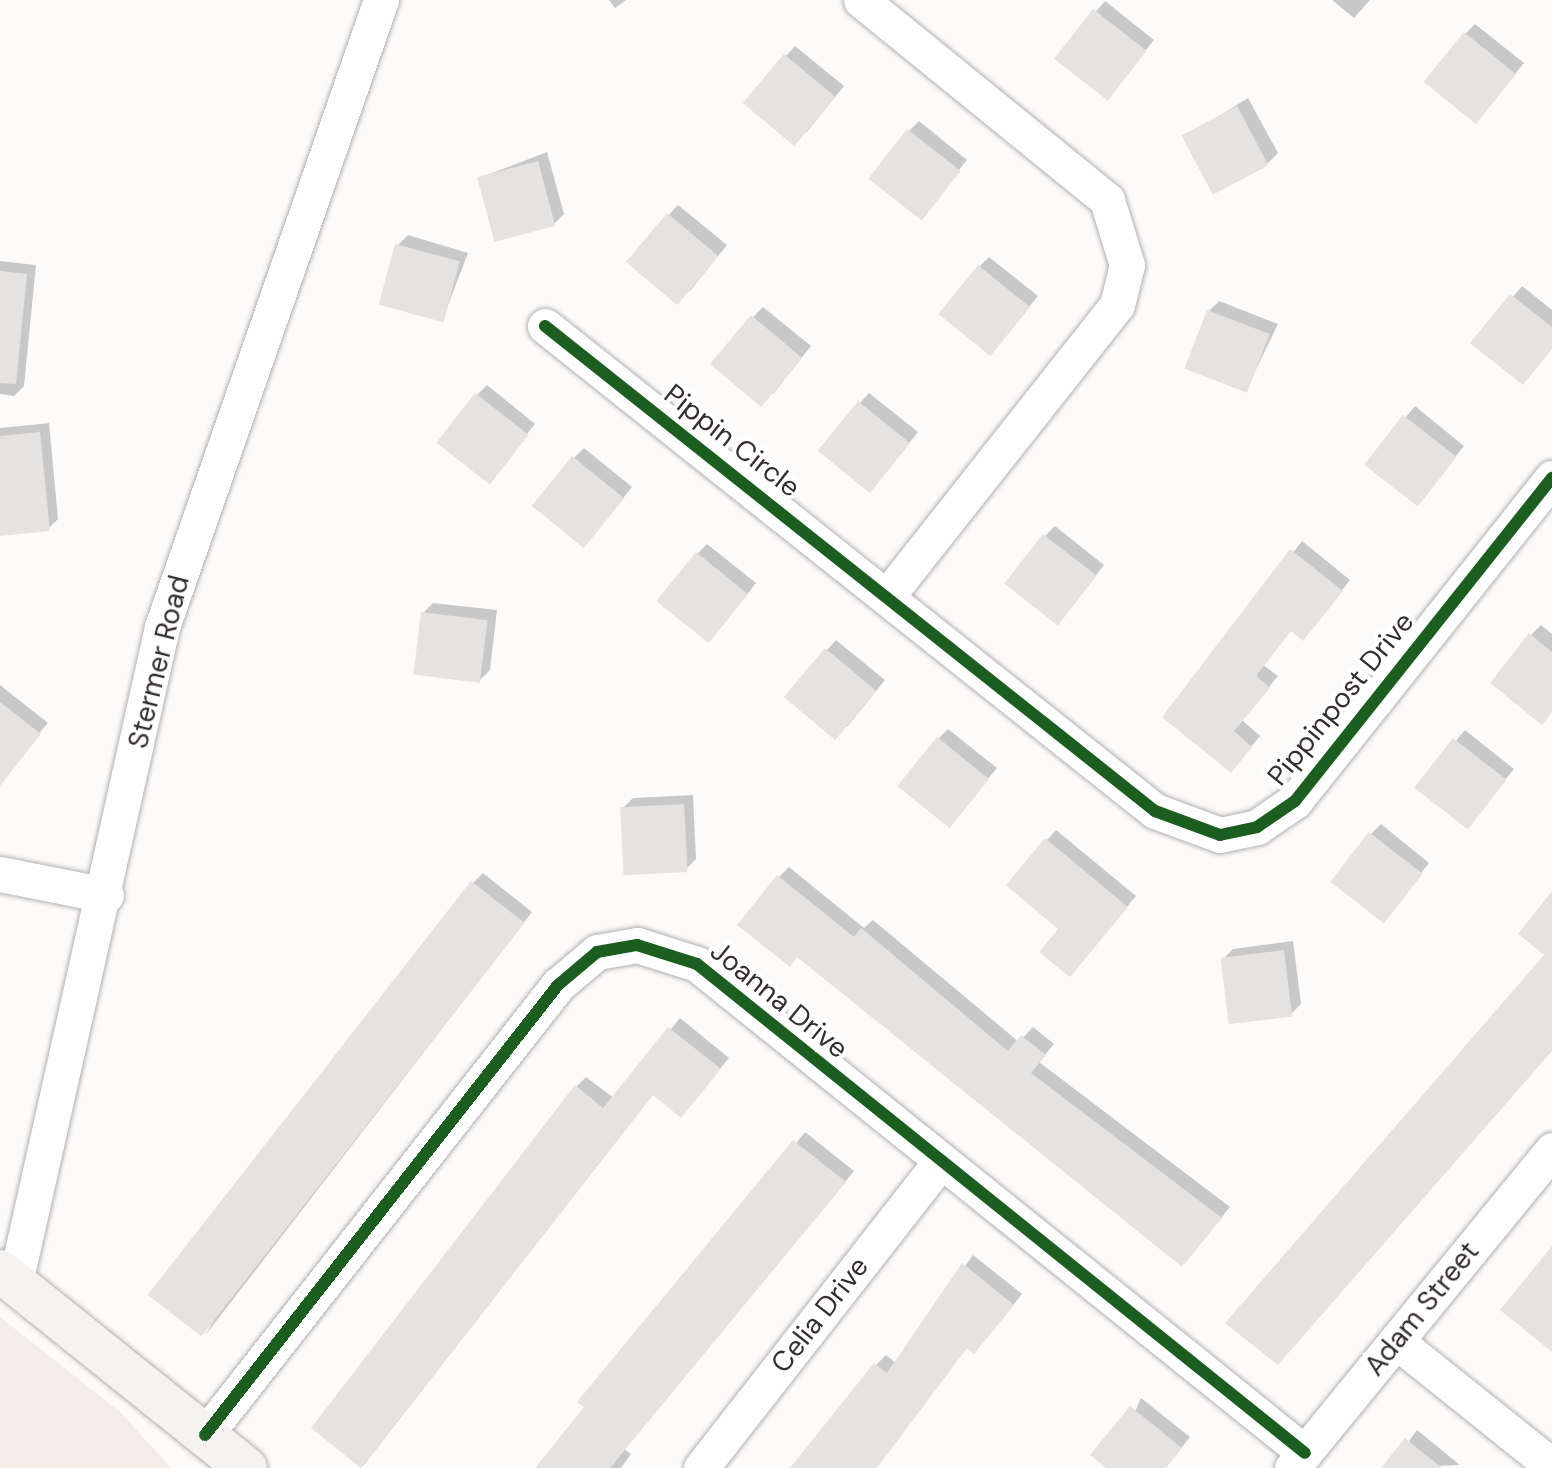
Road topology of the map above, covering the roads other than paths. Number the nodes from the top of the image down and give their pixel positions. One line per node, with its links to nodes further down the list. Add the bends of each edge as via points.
1 (381, 0): 7 (street, Stermer Road, via 162,628)
2 (861, 0): 5 (street, via 1107,200 1126,266 1117,305)
3 (545, 326): 5 (street, Pippin Circle)
4 (1552, 478): 5 (street, Pippinpost Drive, via 1295,801 1257,827 1220,835 1155,811)
5 (888, 596)
6 (0, 874): 7 (street)
7 (106, 895): 10 (street, Stermer Road)
8 (1552, 1150): 11 (street, Adam Street)
9 (940, 1162): 12 (street, Joanna Drive, via 697,964 637,946 597,952 558,984); 13 (street, Joanna Drive); 16 (street, Celia Drive)
10 (7, 1277): 12 (main road)
11 (1396, 1341): 13 (street, Adam Street); 14 (street)
12 (204, 1435): 15 (main road)
13 (1298, 1460)
14 (1552, 1466)
15 (246, 1468)
16 (701, 1468)

